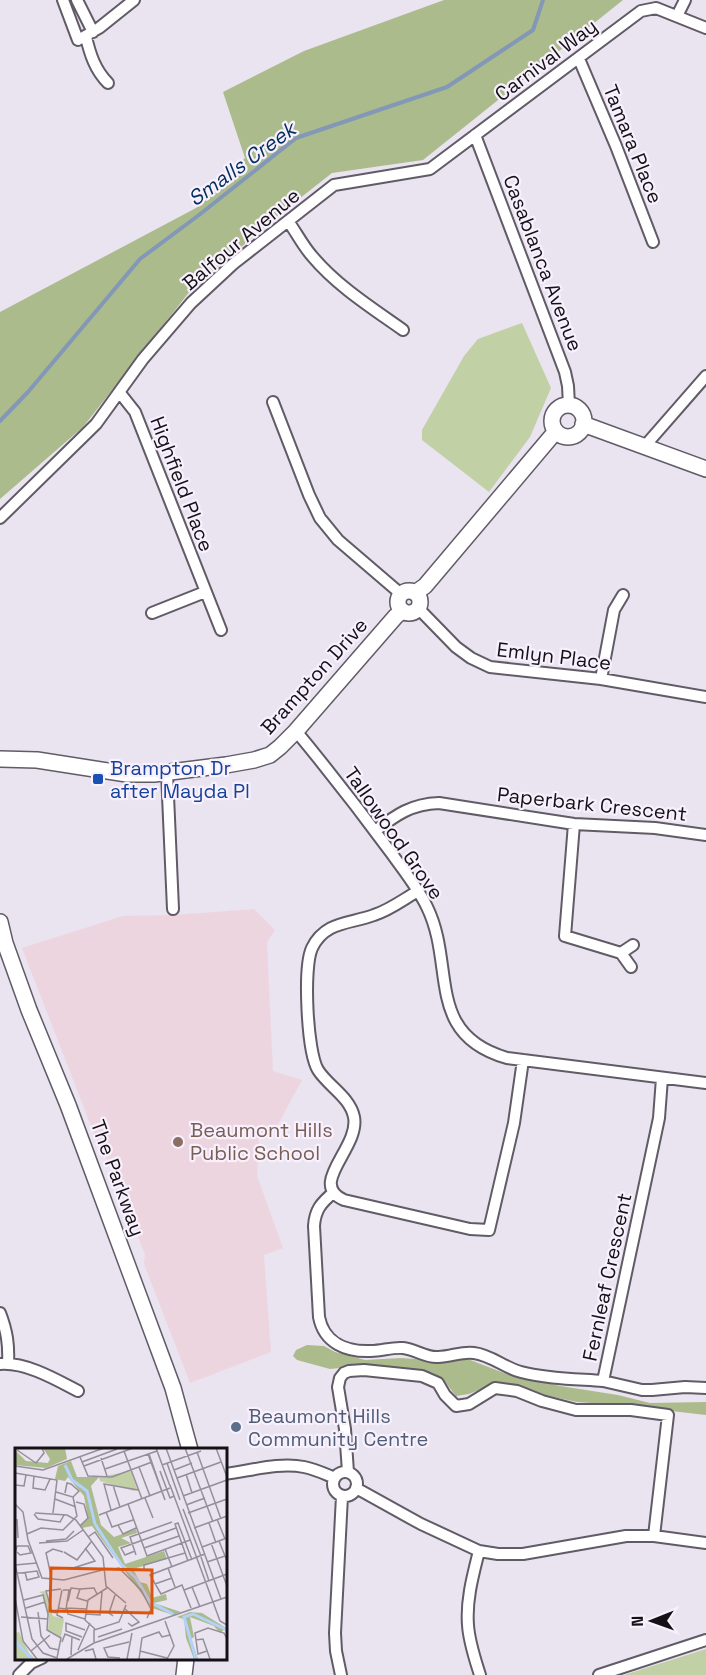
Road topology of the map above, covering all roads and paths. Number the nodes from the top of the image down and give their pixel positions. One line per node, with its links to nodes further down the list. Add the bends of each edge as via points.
1 (63, 0): 7 (street)
2 (77, 0): 7 (street)
3 (134, 0): 7 (street)
4 (684, 0): 5 (street)
5 (677, 16): 6 (street, Carnival Way); 8 (street, Carnival Way, via 656,8 641,11)
6 (706, 28)
7 (86, 36): 9 (street, via 93,61)
8 (579, 59): 10 (street, Carnival Way); 12 (street, Tamara Place)
9 (108, 83)
10 (475, 135): 11 (street, Balfour Avenue, via 430,169 334,185); 17 (street, Casablanca Avenue, via 565,372)
11 (288, 221): 13 (street, via 311,256 331,275); 15 (street, Balfour Avenue, via 191,303 143,359)
12 (652, 242)
13 (404, 330)
14 (706, 376): 20 (street)
15 (120, 393): 22 (street, Balfour Avenue, via 96,424); 23 (street, Highfield Place, via 135,412)
16 (273, 402): 25 (street, Emlyn Place, via 320,518 338,540)
17 (569, 405): 18 (street, via 578,409); 19 (street, via 555,412 552,419)
18 (584, 424): 19 (street, via 570,436); 20 (street)
19 (556, 431): 25 (street, Brampton Drive)
20 (644, 447): 21 (street)
21 (706, 469)
22 (0, 518)
23 (205, 592): 26 (street); 27 (street, Highfield Place)
24 (623, 595): 28 (street, via 614,610)
25 (409, 602): 28 (street, Emlyn Place, via 456,647 490,667); 30 (street, Brampton Drive)
26 (152, 613)
27 (221, 630)
28 (601, 679): 29 (street, Emlyn Place)
29 (706, 697)
30 (296, 731): 32 (street, Brampton Drive, via 270,755); 34 (street, Tallowood Grove)
31 (0, 759): 32 (street, Brampton Drive, via 37,760 127,774)
32 (167, 773): 37 (street)
33 (574, 824): 34 (street, Paperbark Crescent, via 439,803 403,811); 35 (street, Paperbark Crescent); 40 (street, via 565,936)
34 (375, 831): 36 (street, Tallowood Grove)
35 (706, 835)
36 (418, 891): 42 (street, Tallowood Grove, via 434,924 445,990 457,1024 466,1036 490,1053); 45 (street, via 375,915 336,925 311,949 308,970 312,1056 354,1116 354,1134 330,1179)
37 (173, 909)
38 (0, 922): 51 (street, The Parkway, via 25,1001 68,1105 173,1388)
39 (633, 945): 40 (street)
40 (621, 952): 41 (street)
41 (631, 967)
42 (523, 1060): 43 (street, Tallowood Grove); 45 (street, via 514,1122 489,1230 344,1200)
43 (662, 1078): 44 (street, Tallowood Grove); 48 (street, Fernleaf Crescent, via 659,1118)
44 (706, 1083)
45 (333, 1193): 48 (street, via 318,1208 314,1226 319,1317 321,1328 335,1342 372,1351 407,1348 430,1357 477,1353 520,1372)
46 (0, 1313): 47 (street, via 9,1346)
47 (4, 1364): 50 (street, via 48,1376)
48 (603, 1381): 49 (street, Fernleaf Crescent, via 642,1390)
49 (706, 1388)
50 (78, 1391)
51 (189, 1448)
52 (348, 1472): 54 (street); 55 (street, via 355,1477); 57 (street, via 338,1387 340,1378 349,1371 422,1376 438,1383 456,1406 469,1404 495,1388 576,1410 615,1409 668,1415)
53 (226, 1474): 54 (street, via 296,1466)
54 (335, 1478): 56 (street, via 334,1489)
55 (356, 1488): 56 (street); 59 (street)
56 (342, 1496): 65 (street, via 335,1633)
57 (654, 1536): 58 (street); 59 (street, via 611,1538 523,1554)
58 (706, 1543)
59 (479, 1551): 66 (street, via 470,1591 468,1625)
60 (706, 1640): 67 (street)
61 (39, 1660): 63 (street)
62 (186, 1660): 64 (street)
63 (19, 1675)
64 (184, 1675)
65 (341, 1675)
66 (480, 1675)
67 (599, 1675)

